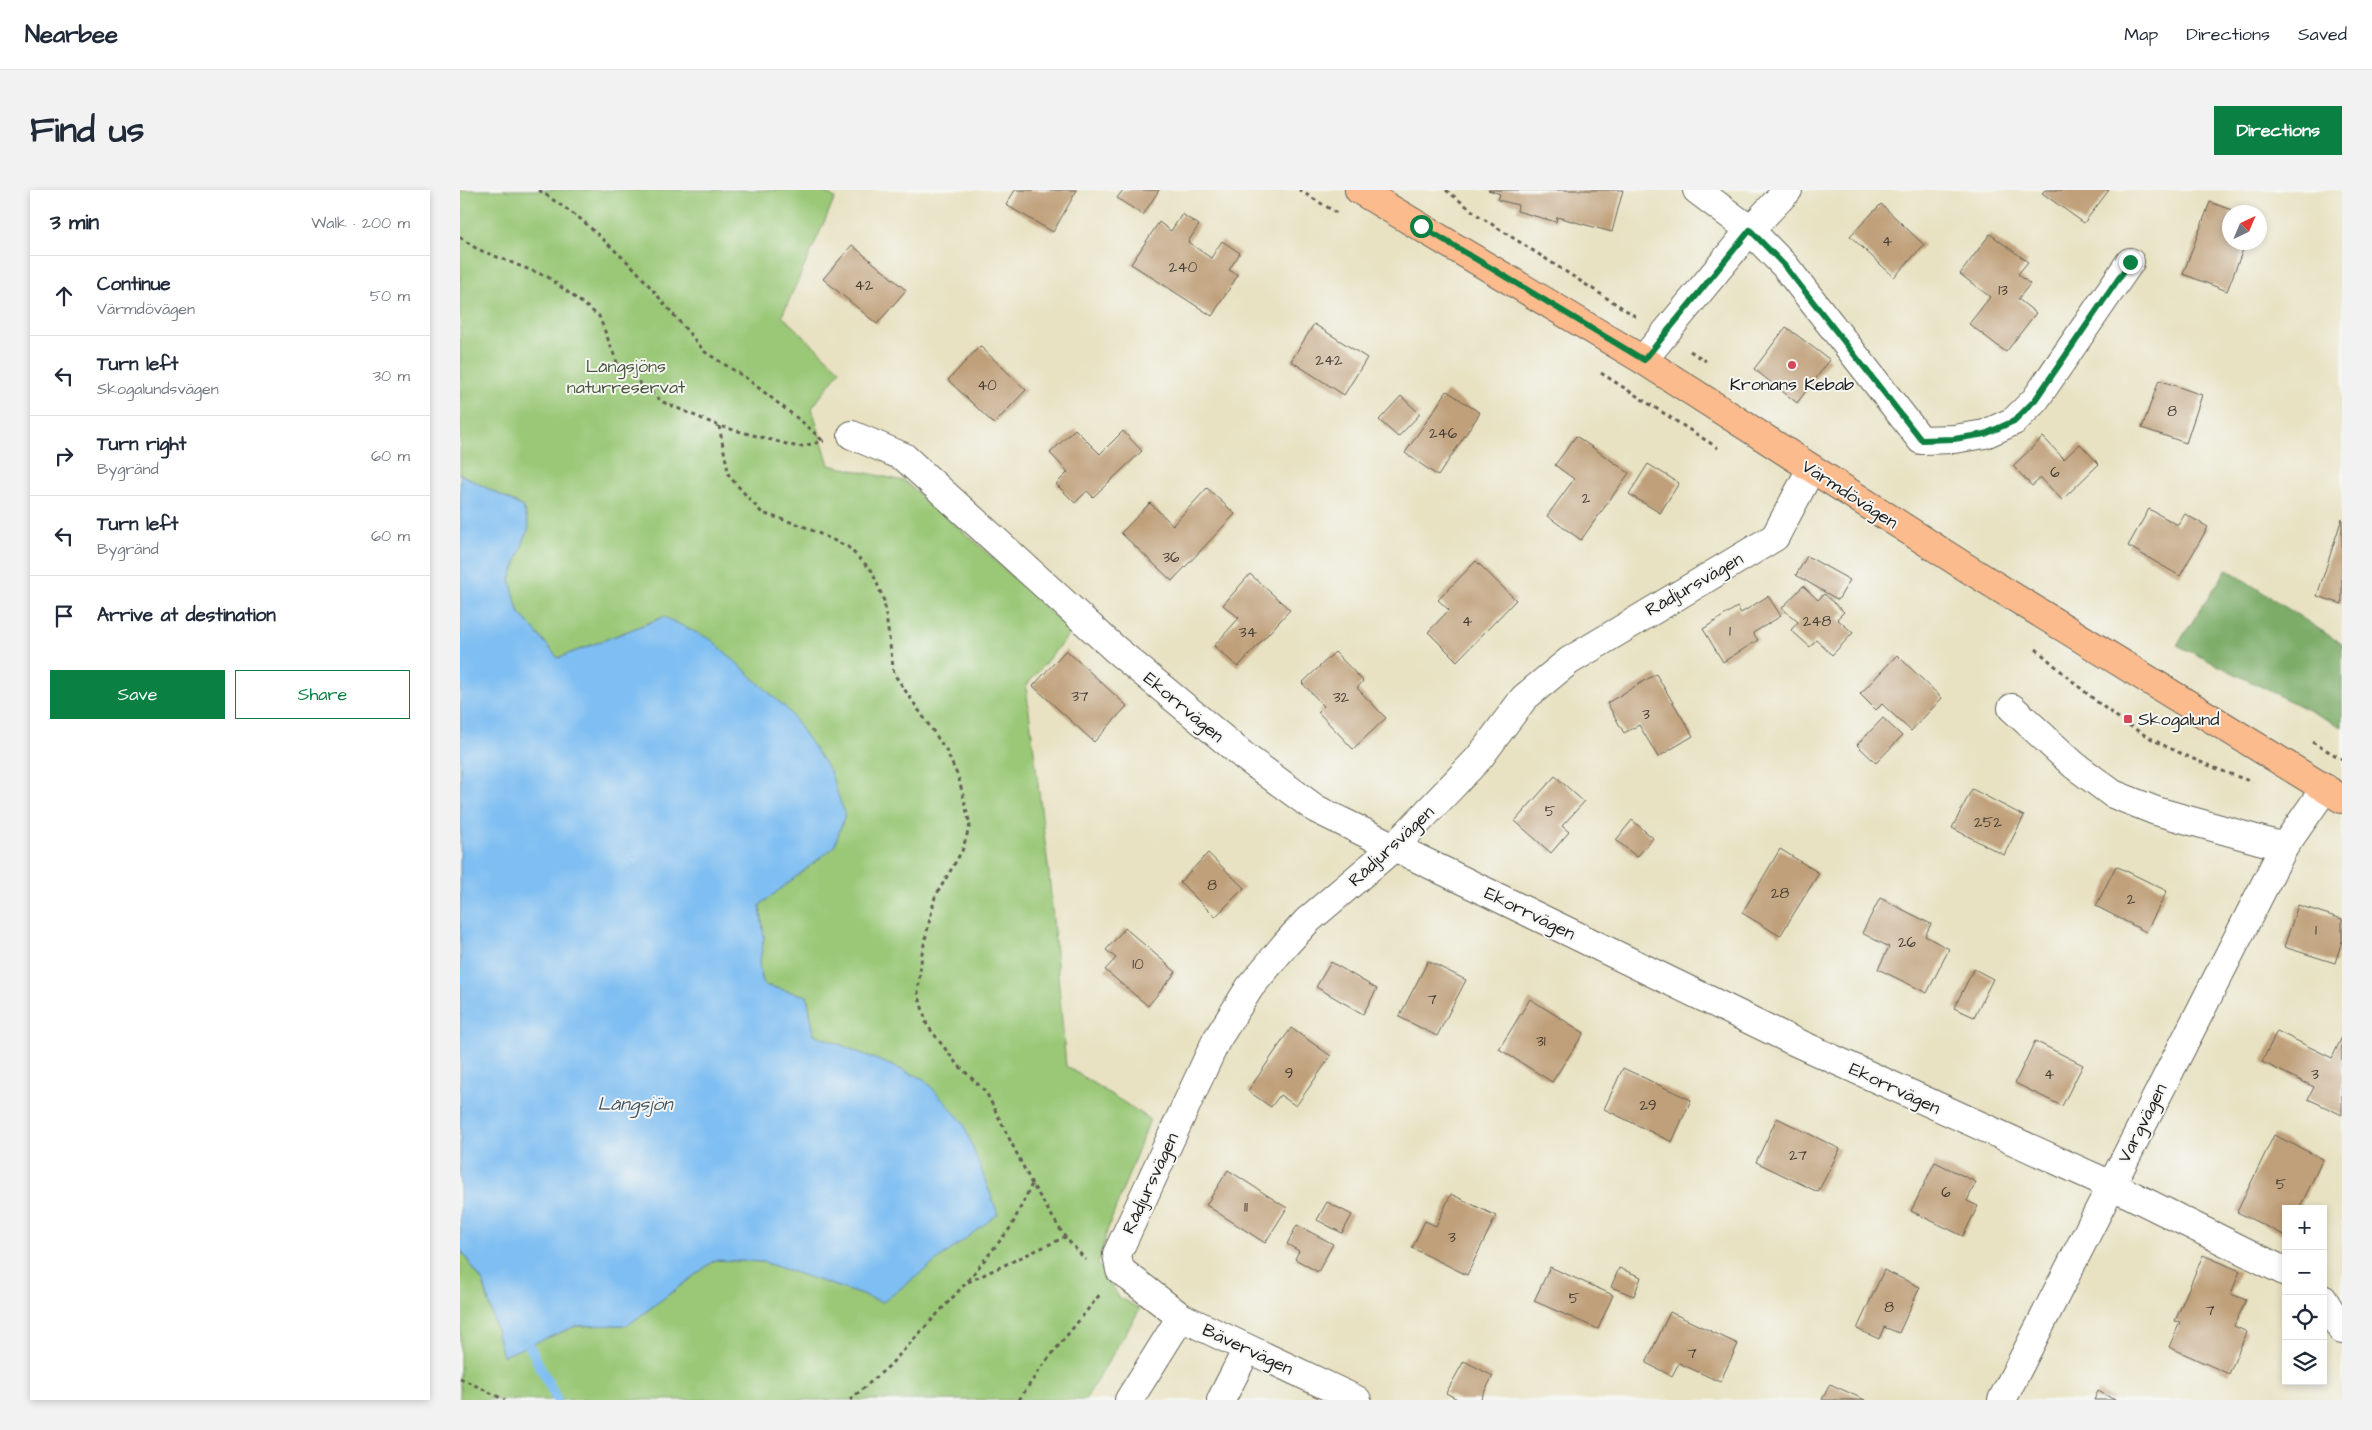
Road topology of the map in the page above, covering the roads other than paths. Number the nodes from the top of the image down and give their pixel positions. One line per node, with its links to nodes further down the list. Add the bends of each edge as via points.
1 (1359, 190): 6 (main road, Värmdövägen)
2 (1697, 190): 4 (street)
3 (1788, 190): 4 (street)
4 (1750, 230): 5 (street, via 1785,266 1921,440 1985,434 2014,421 2035,400); 6 (street)
5 (2130, 262)
6 (1644, 360): 8 (main road, Värmdövägen)
7 (852, 435): 11 (street, Ekorrvägen, via 904,457 1115,649 1245,758 1316,809)
8 (1810, 469): 10 (main road, Värmdövägen); 11 (street, Rådjursvägen, via 1775,538 1569,661 1524,698 1480,758)
9 (2012, 708): 12 (street, via 2074,765 2113,794 2156,811)
10 (2334, 794): 12 (street, Vargvägen)
11 (1394, 847): 13 (street, Ekorrvägen, via 1797,1043); 16 (street, Rådjursvägen, via 1290,939 1250,987 1216,1041 1117,1254 1120,1270)
12 (2284, 847): 13 (street, Vargvägen)
13 (2111, 1184): 14 (street, Ekorrvägen); 22 (street, Vargvägen)
14 (2282, 1270)
15 (2327, 1306): 17 (street)
16 (1174, 1313): 18 (street, Bävervägen); 19 (street)
17 (2342, 1330)
18 (1247, 1349): 20 (street); 21 (street, Bävervägen)
19 (1129, 1400)
20 (1221, 1400)
21 (1357, 1400)
22 (2002, 1400)

